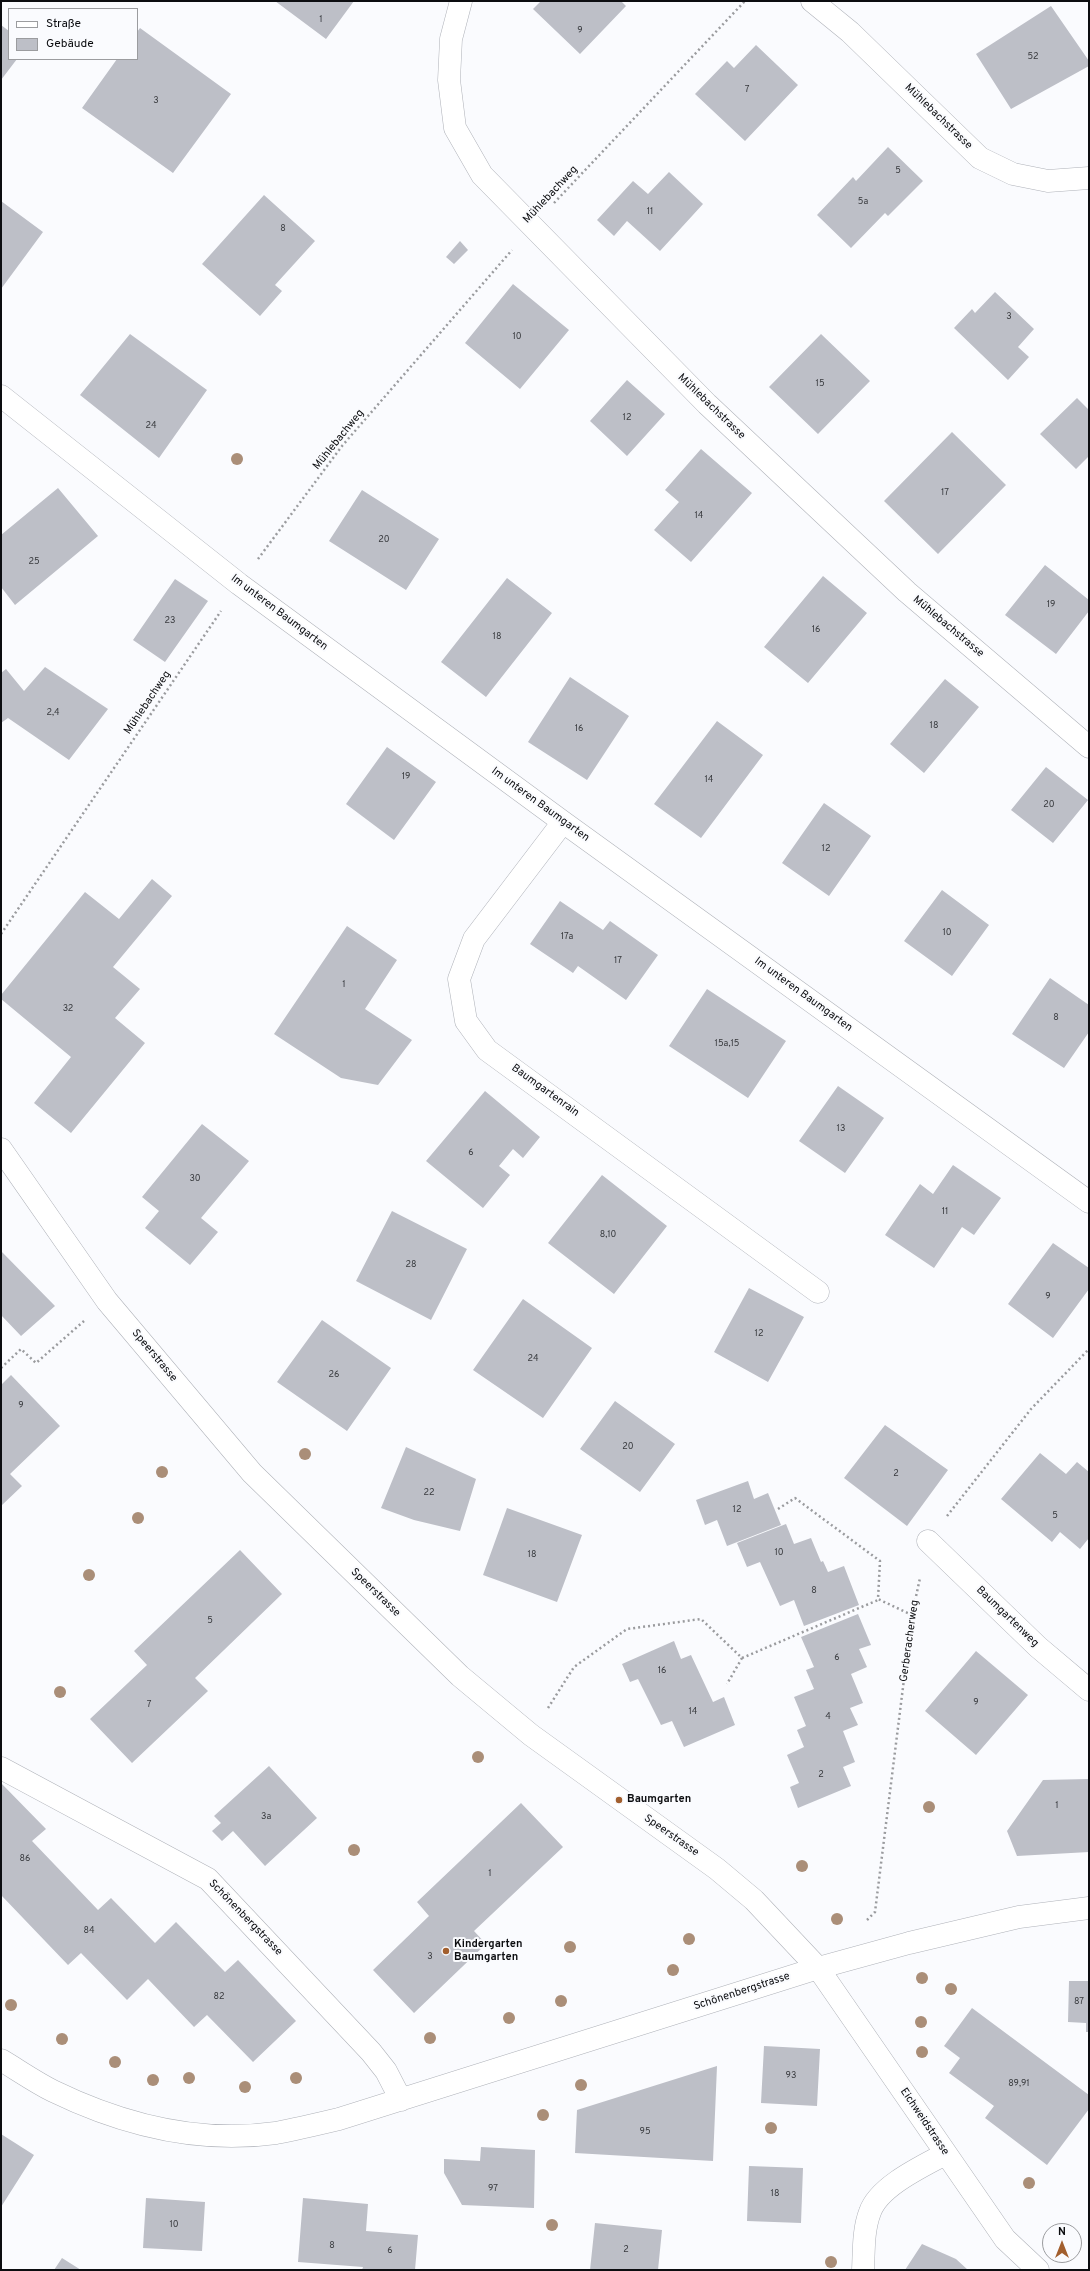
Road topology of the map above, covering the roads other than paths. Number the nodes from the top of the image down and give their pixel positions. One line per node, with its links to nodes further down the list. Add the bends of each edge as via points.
1 (461, 1): 5 (street, Mühlebachstrasse, via 451,39 449,80 455,128 482,175 707,404 901,586)
2 (812, 1): 3 (street, Mühlebachstrasse, via 850,32 980,158 1013,174 1048,181)
3 (1089, 178)
4 (1, 396): 6 (street, Im unteren Baumgarten, via 239,584)
5 (1089, 747)
6 (564, 822): 8 (street, Im unteren Baumgarten); 9 (street, Baumgartenrain, via 474,939 459,979 466,1021 487,1050)
7 (1, 1149): 14 (street, Speerstrasse, via 107,1301 252,1473 460,1676 531,1736 717,1869 754,1900)
8 (1089, 1202)
9 (818, 1292)
10 (928, 1541): 11 (street, Baumgartenweg, via 1038,1647)
11 (1089, 1690)
12 (1, 1768): 16 (street, Schönenbergstrasse, via 208,1878 371,2052 386,2071)
13 (1089, 1908): 14 (street, Schönenbergstrasse, via 1018,1918 909,1943)
14 (818, 1968): 16 (street, Schönenbergstrasse); 17 (street, Eichweidstrasse)
15 (1, 2060): 16 (street, Schönenbergstrasse, via 52,2090 120,2120 157,2129 200,2135 276,2133 339,2119)
16 (401, 2100)
17 (945, 2154): 18 (street, via 894,2184 873,2205 866,2225); 19 (street, Eichweidstrasse, via 1005,2239)
18 (863, 2270)
19 (1038, 2270)

